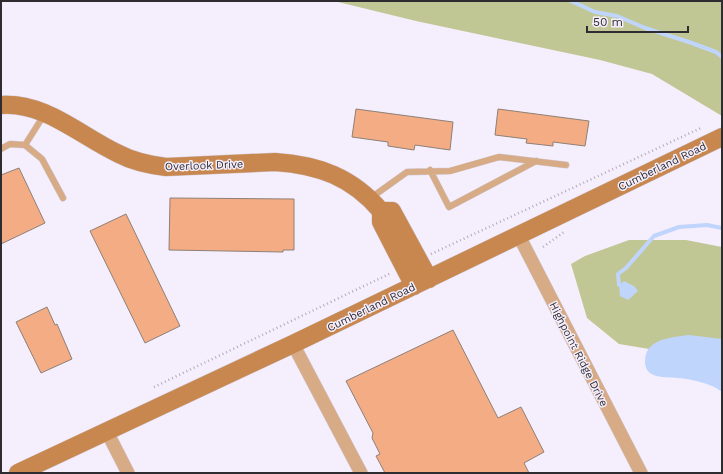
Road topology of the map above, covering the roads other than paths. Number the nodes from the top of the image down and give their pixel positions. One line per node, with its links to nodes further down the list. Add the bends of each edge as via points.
1 (1, 105): 2 (main road, Overlook Drive, via 23,106)
2 (45, 113): 4 (lane); 10 (main road, Overlook Drive, via 118,154 150,165 166,167 292,163 331,172 347,181)
3 (722, 137): 11 (main road, Cumberland Road)
4 (25, 145): 5 (lane, via 10,144); 9 (lane, via 42,159)
5 (1, 149)
6 (536, 162): 7 (lane); 8 (lane, via 499,157 450,171); 8 (lane, via 449,207)
7 (566, 165)
8 (430, 170): 10 (lane, via 408,172)
9 (63, 198)
10 (376, 205): 12 (main road, via 381,222)
11 (518, 236): 12 (main road, Cumberland Road); 18 (street, Highpoint Ridge Drive)
12 (422, 282): 13 (main road, Cumberland Road)
13 (293, 344): 14 (main road, Cumberland Road); 17 (street)
14 (107, 432): 15 (main road, Cumberland Road); 16 (street)
15 (18, 473)
16 (128, 473)
17 (361, 473)
18 (641, 473)

